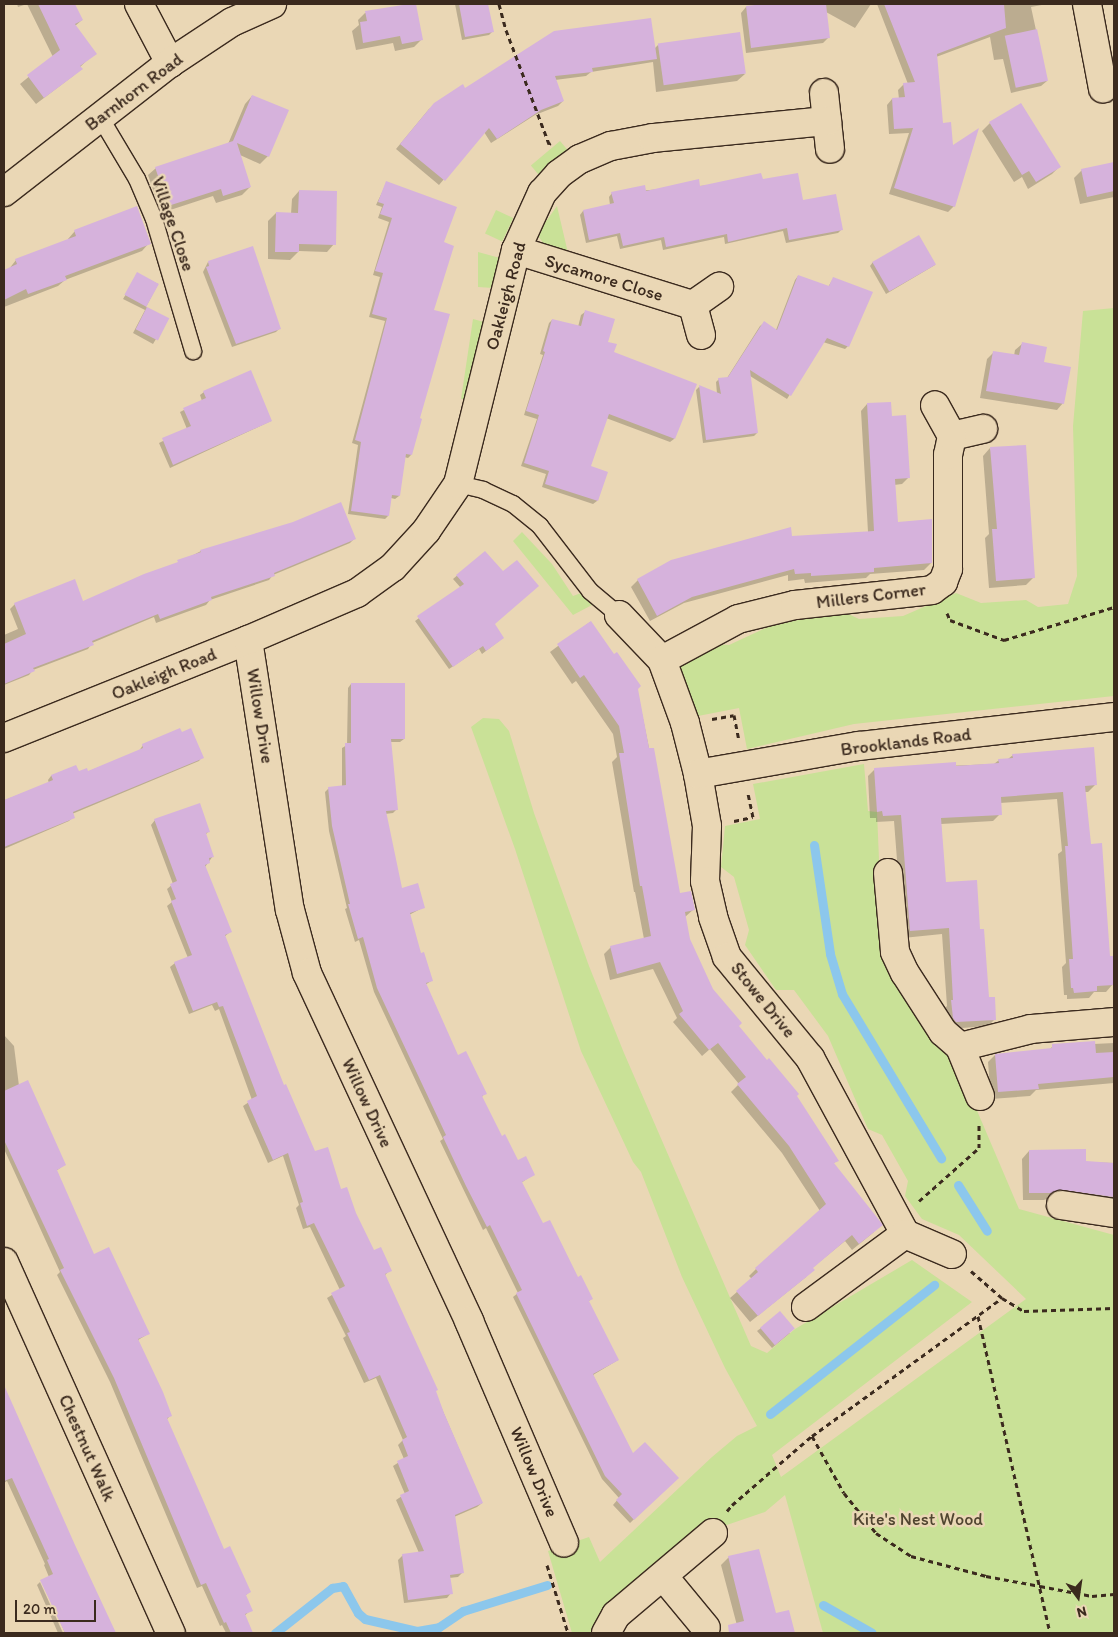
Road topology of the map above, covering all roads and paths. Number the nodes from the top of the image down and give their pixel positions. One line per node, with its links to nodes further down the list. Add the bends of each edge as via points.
1 (139, 4): 5 (main road)
2 (272, 4): 5 (main road, Barnhorn Road, via 232,22)
3 (499, 4): 11 (path, via 549,144 562,137)
4 (1087, 4): 6 (main road)
5 (170, 63): 8 (main road, Barnhorn Road)
6 (1104, 89)
7 (824, 93): 9 (main road)
8 (100, 117): 12 (main road, Barnhorn Road); 17 (lane, Village Close, via 137,179 154,219)
9 (827, 121): 10 (main road); 11 (main road, Oakleigh Road, via 653,138 611,146)
10 (830, 149)
11 (580, 159): 13 (main road, Oakleigh Road, via 559,174 542,193)
12 (4, 192)
13 (516, 250): 15 (main road, Sycamore Close); 21 (main road, Oakleigh Road)
14 (719, 287): 15 (main road)
15 (693, 305): 16 (main road)
16 (701, 334)
17 (193, 351)
18 (935, 405): 20 (main road)
19 (983, 429): 20 (main road)
20 (952, 436): 22 (main road, Millers Corner, via 948,455 948,569 943,582)
21 (458, 484): 24 (lane, via 483,490 513,504 540,526 590,591); 25 (main road, Oakleigh Road, via 426,531 393,567 357,593 318,598)
22 (932, 590): 23 (path, via 950,620 1004,640); 26 (main road, Millers Corner, via 795,605 738,619)
23 (1114, 607)
24 (619, 614): 26 (main road, Stowe Drive)
25 (248, 640): 29 (main road, Oakleigh Road); 48 (main road, Willow Drive, via 290,910 307,973 468,1321)
26 (662, 660): 28 (main road, Stowe Drive)
27 (1114, 717): 30 (main road, Brooklands Road, via 859,746)
28 (685, 723): 30 (path, via 734,715); 31 (main road, Stowe Drive)
29 (4, 738)
30 (744, 767): 31 (main road, Brooklands Road); 32 (path, via 753,818)
31 (698, 774): 39 (main road, Stowe Drive, via 707,826 705,881 727,957 810,1058)
32 (729, 821)
33 (888, 873): 35 (main road, via 895,952 943,1032)
34 (1114, 1022): 35 (main road, via 1031,1029)
35 (960, 1047): 36 (main road)
36 (980, 1096): 39 (path, via 979,1148)
37 (1061, 1205): 38 (main road)
38 (1114, 1213)
39 (902, 1226): 40 (main road); 43 (main road)
40 (952, 1254): 42 (path)
41 (4, 1262): 53 (main road, Chestnut Walk)
42 (1002, 1298): 44 (path, via 1024,1311); 45 (path)
43 (806, 1307)
44 (1114, 1308)
45 (978, 1316): 46 (path); 50 (path)
46 (812, 1436): 47 (path, via 732,1504); 50 (path, via 844,1493 876,1533 911,1556)
47 (713, 1532): 49 (main road)
48 (561, 1536): 54 (path, via 544,1553)
49 (663, 1576): 52 (main road); 55 (main road, via 616,1614)
50 (1040, 1586): 51 (path, via 1092,1596); 56 (path)
51 (1114, 1594)
52 (706, 1628)
53 (171, 1633)
54 (568, 1633)
55 (606, 1633)
56 (1050, 1633)

